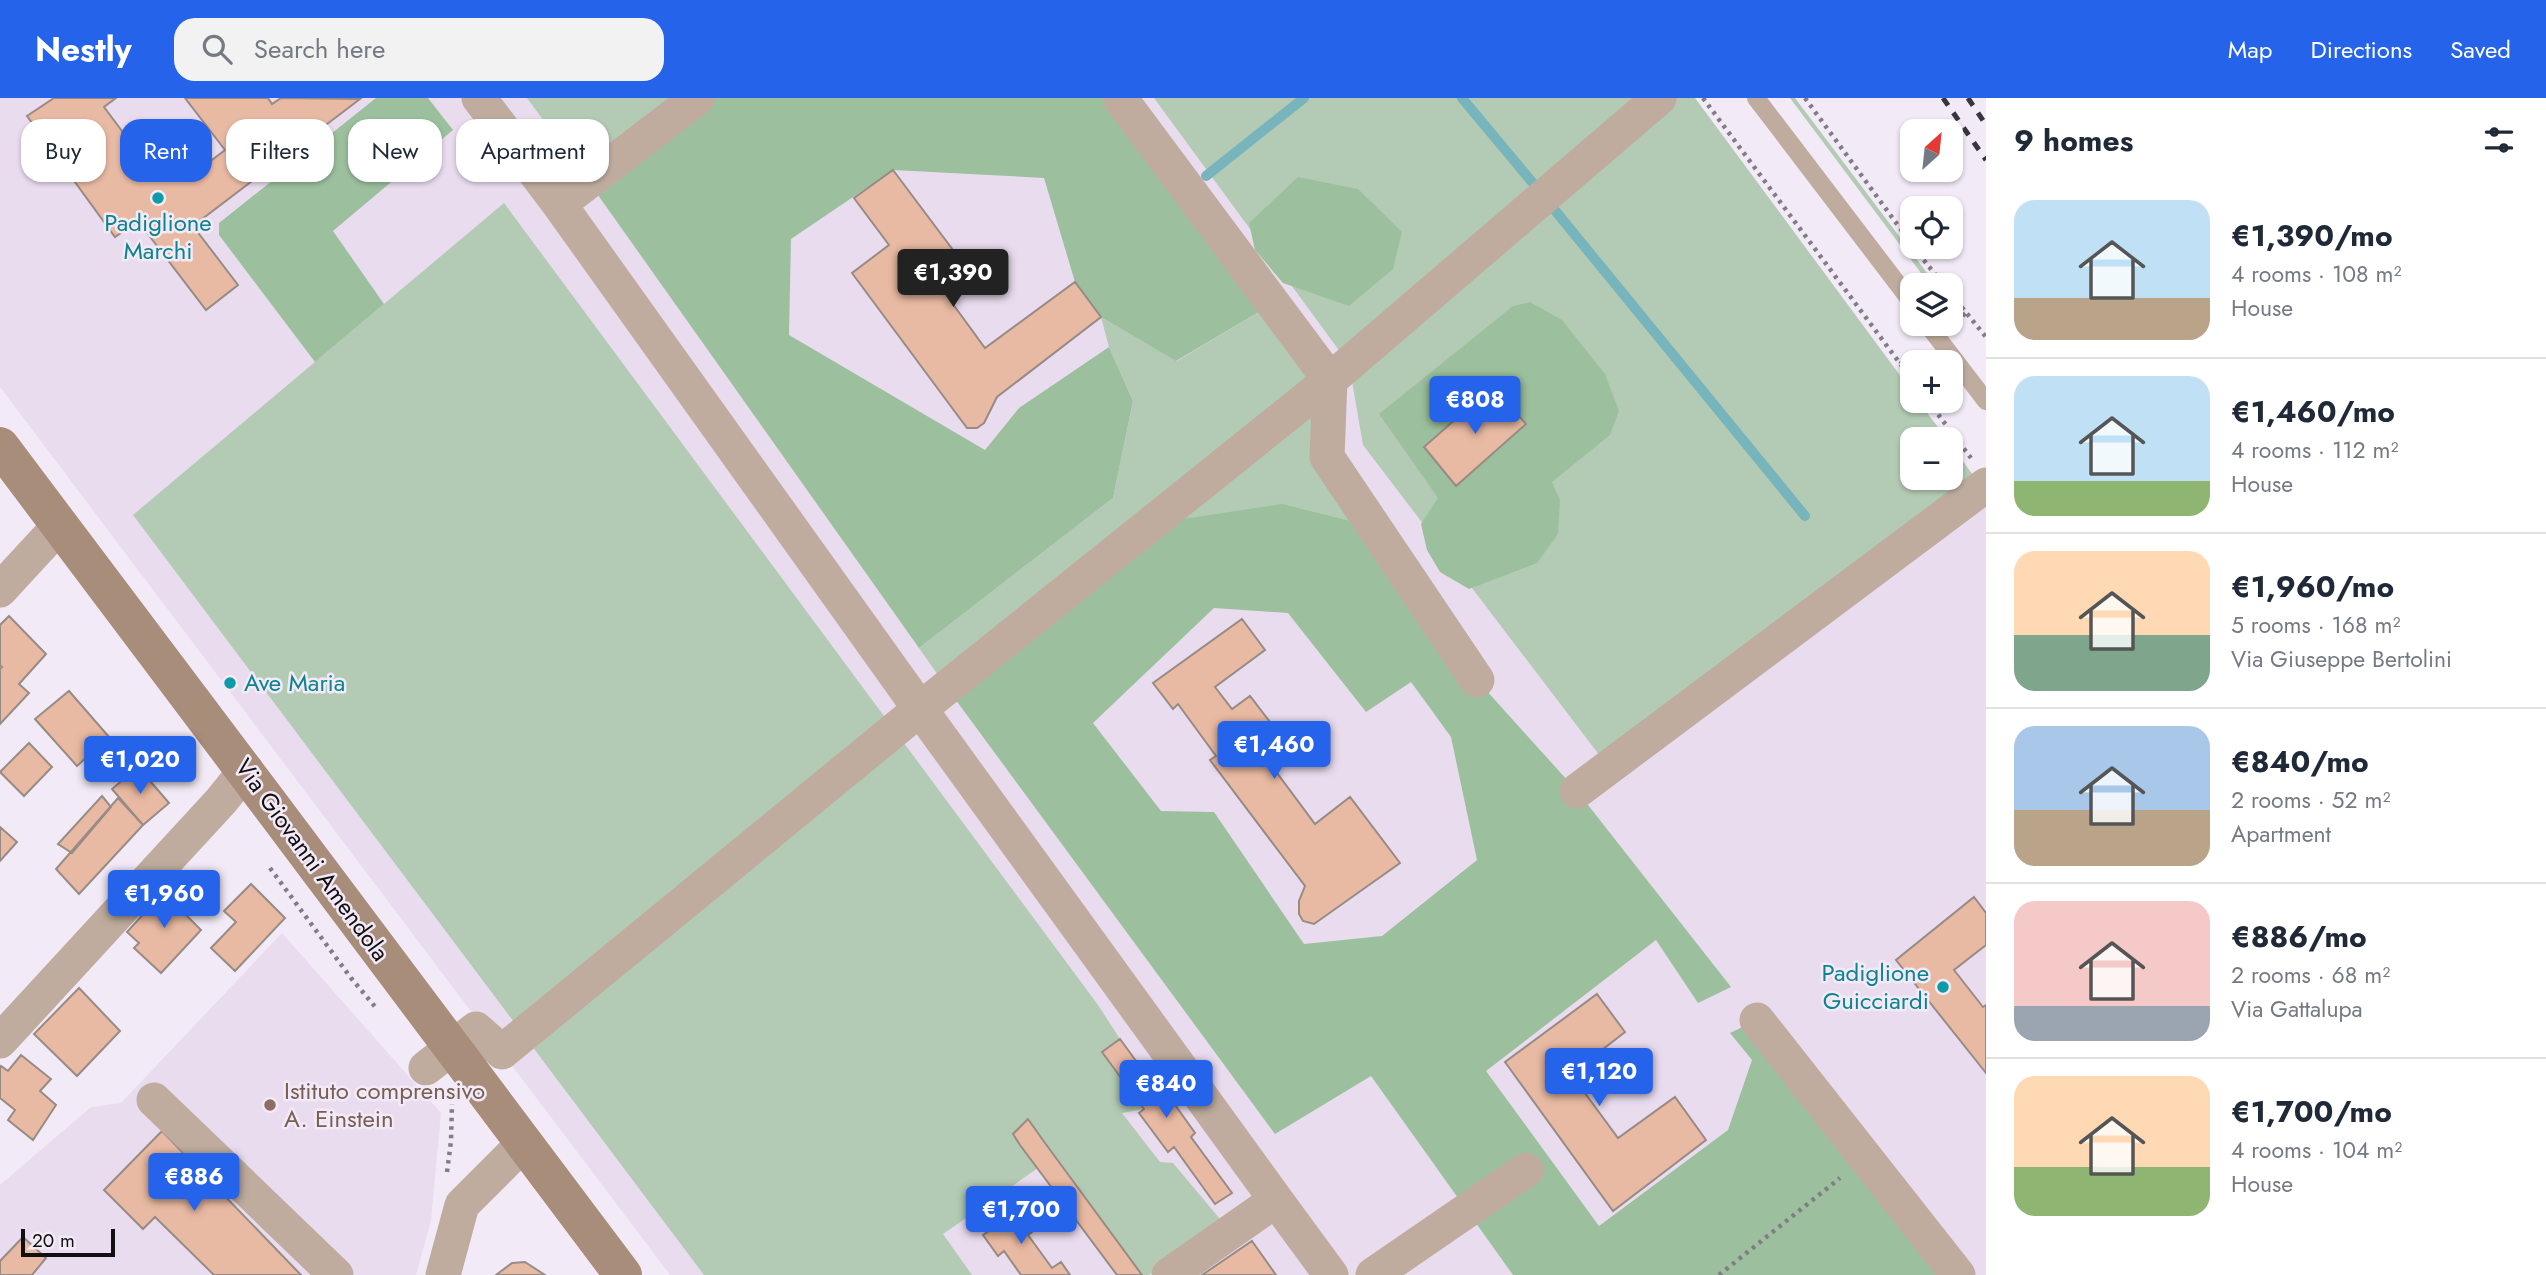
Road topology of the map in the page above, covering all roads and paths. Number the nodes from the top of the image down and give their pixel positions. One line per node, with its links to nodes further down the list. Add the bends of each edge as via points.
1 (479, 98): 8 (street)
2 (696, 98): 8 (street)
3 (1120, 98): 19 (street)
4 (1659, 98): 19 (street)
5 (1703, 98): 18 (path)
6 (1755, 98): 12 (lane)
7 (1805, 98): 9 (path)
8 (559, 204): 27 (street)
9 (1900, 228)
10 (1923, 259): 11 (path)
11 (1934, 273)
12 (1900, 287)
13 (1963, 309): 14 (path)
14 (1966, 313): 15 (path); 17 (path)
15 (1963, 316)
16 (1936, 336): 20 (lane)
17 (1986, 337)
18 (1900, 363)
19 (1330, 380): 26 (street, via 1327,457); 27 (street)
20 (1986, 401)
21 (1937, 413): 23 (path)
22 (0, 446): 24 (main road, Via Giovanni Amendola)
23 (1982, 476): 29 (street)
24 (59, 526): 25 (street); 28 (main road, Via Giovanni Amendola)
25 (0, 590)
26 (1476, 680)
27 (920, 709): 32 (street, via 502,1052 476,1029); 37 (street)
28 (246, 770): 31 (street); 32 (main road, Via Giovanni Amendola)
29 (1577, 791)
30 (1757, 1020): 35 (street)
31 (0, 1041)
32 (439, 1058): 34 (main road, Via Giovanni Amendola)
33 (154, 1100): 38 (street)
34 (523, 1144): 39 (street, via 462,1205); 40 (main road, Via Giovanni Amendola)
35 (1865, 1157): 44 (path); 45 (street)
36 (1526, 1170): 43 (street)
37 (1276, 1200): 41 (street); 42 (street)
38 (336, 1275)
39 (443, 1275)
40 (622, 1275)
41 (1169, 1275)
42 (1331, 1275)
43 (1373, 1275)
44 (1719, 1275)
45 (1958, 1275)

